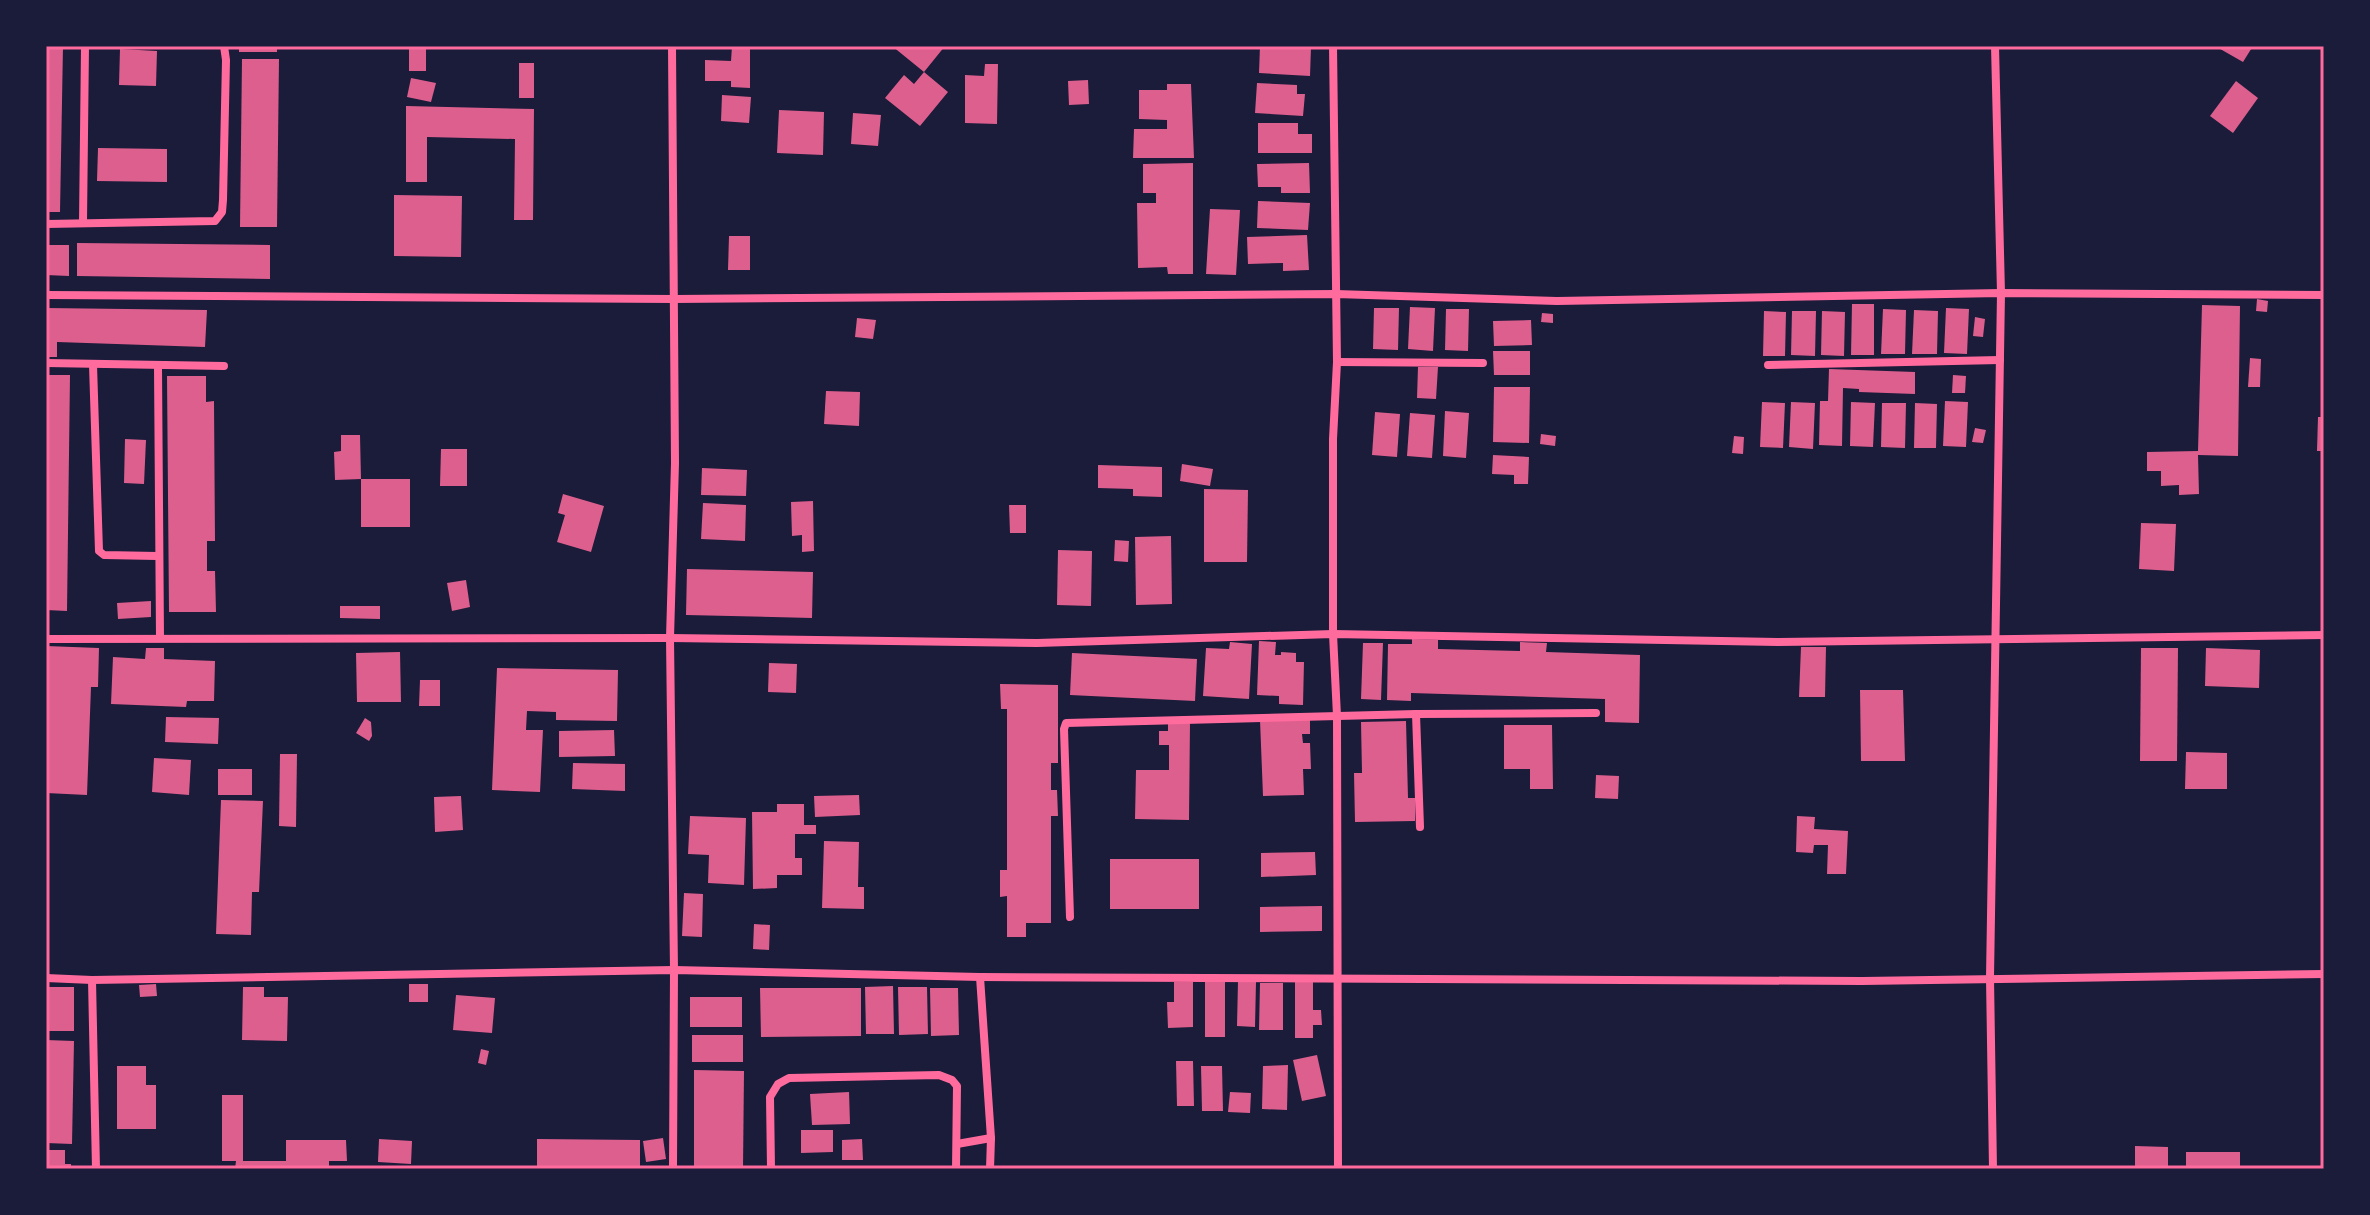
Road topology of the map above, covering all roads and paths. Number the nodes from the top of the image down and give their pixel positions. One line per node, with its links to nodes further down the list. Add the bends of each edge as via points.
1 (85, 46): 6 (street)
2 (224, 46): 6 (street, via 223,200 218,218 200,223)
3 (672, 46): 12 (street)
4 (1333, 46): 9 (street)
5 (1995, 46): 8 (street)
6 (83, 222): 7 (street)
7 (46, 224)
8 (2001, 293): 9 (street, via 1557,301); 11 (street); 13 (street)
9 (1336, 294): 12 (street); 14 (street)
10 (46, 295): 12 (street)
11 (2324, 295)
12 (674, 299): 25 (street)
13 (2000, 360): 18 (street); 27 (street)
14 (1337, 362): 16 (street); 22 (street)
15 (46, 363): 17 (street)
16 (1483, 363)
17 (93, 365): 20 (street); 21 (street, via 99,551)
18 (1768, 365)
19 (224, 366): 20 (street)
20 (158, 367): 21 (street)
21 (157, 556): 24 (street)
22 (1333, 634): 25 (street, via 1037,643); 27 (street, via 1778,642); 30 (street)
23 (2324, 635): 27 (street)
24 (160, 638): 25 (street); 26 (street)
25 (670, 638): 33 (street)
26 (46, 639)
27 (1996, 639): 38 (street)
28 (1596, 713): 29 (street)
29 (1416, 714): 30 (street); 31 (street)
30 (1337, 716): 32 (street, via 1066,723); 36 (street)
31 (1420, 827)
32 (1070, 917)
33 (674, 970): 35 (street); 39 (street); 43 (street)
34 (2324, 974): 38 (street)
35 (980, 977): 36 (street); 40 (street)
36 (1337, 977): 38 (street); 47 (street)
37 (46, 978): 39 (street)
38 (1990, 978): 48 (street)
39 (92, 980): 42 (street)
40 (991, 1138): 41 (street); 46 (street)
41 (957, 1144): 44 (street, via 957,1086 947,1077 789,1078 770,1097); 45 (street)
42 (96, 1169)
43 (673, 1169)
44 (771, 1169)
45 (956, 1169)
46 (990, 1169)
47 (1338, 1169)
48 (1993, 1169)

